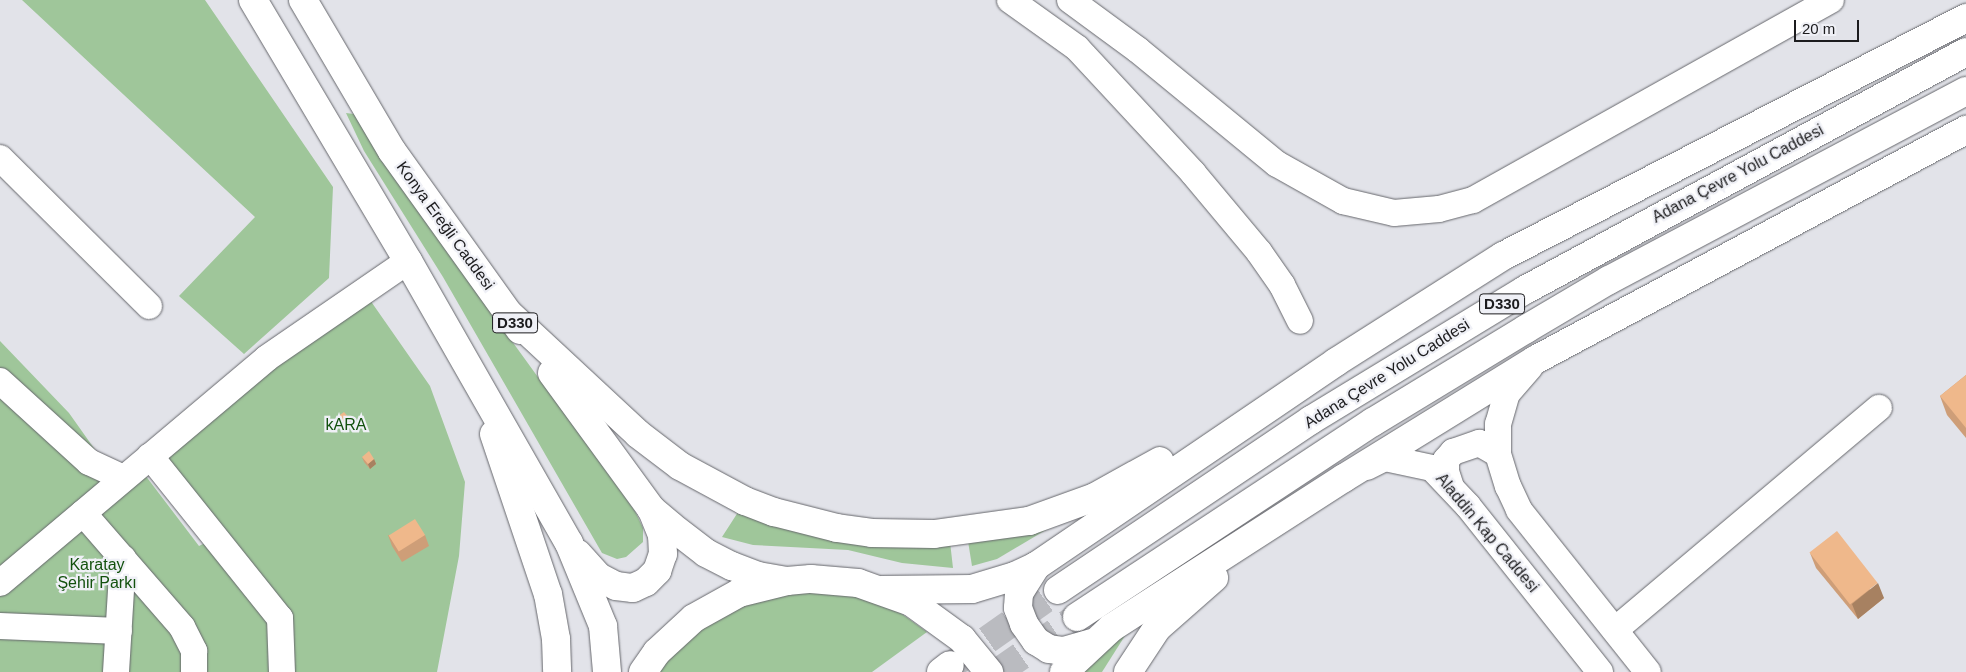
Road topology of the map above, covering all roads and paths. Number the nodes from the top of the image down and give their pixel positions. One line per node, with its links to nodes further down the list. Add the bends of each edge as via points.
1 (253, 0): 11 (highway)
2 (303, 0): 13 (highway, Konya Ereğli Caddesi / D330, via 392,151)
3 (1010, 0): 14 (street, via 1077,48 1193,173 1259,252 1282,285)
4 (1070, 0): 5 (street, via 1138,50 1277,164 1343,202 1394,214 1439,209 1472,200)
5 (1831, 0)
6 (1966, 18): 16 (highway, via 1503,256)
7 (1966, 52): 34 (highway, Adana Çevre Yolu Caddesi / D330, via 1525,290 1311,420)
8 (1966, 91): 35 (highway, Adana Çevre Yolu Caddesi / D330, via 1609,280 1534,324 1373,422)
9 (1966, 130): 15 (highway)
10 (0, 158): 12 (street)
11 (408, 261): 18 (highway); 21 (street, via 267,358)
12 (150, 306)
13 (509, 314): 16 (highway, via 624,422 680,466 745,501 774,512 872,533 964,532 1029,521 1064,510 1140,473); 25 (highway, Konya Ereğli Caddesi / D330)
14 (1300, 322)
15 (1535, 360): 20 (street, via 1507,393 1498,424); 23 (highway)
16 (1336, 362): 30 (highway)
17 (0, 381): 22 (street, via 89,462)
18 (476, 381): 28 (highway); 43 (highway, via 548,594 556,639)
19 (1879, 408): 37 (street)
20 (1498, 454): 24 (street, via 1479,443 1453,452 1446,460); 37 (street, via 1519,510)
21 (150, 456): 22 (street); 42 (street, via 280,618)
22 (124, 478): 27 (street)
23 (1344, 478): 24 (street, Aladdin Kap Caddesi, via 1385,458 1432,468); 26 (highway)
24 (1451, 487): 49 (street, Aladdin Kap Caddesi)
25 (651, 509): 28 (highway, via 662,535 663,554 657,571 633,588 616,586 599,577); 31 (highway, Konya Ereğli Caddesi / D330, via 706,553 758,576)
26 (1293, 511): 39 (highway); 48 (highway, via 1157,628)
27 (83, 513): 29 (street); 32 (street)
28 (569, 543): 44 (highway, via 603,626)
29 (123, 558): 38 (street); 41 (street, via 182,627 194,651)
30 (1036, 566): 33 (highway, via 972,589); 39 (highway, via 1022,586 1018,608 1036,641 1049,649 1064,652)
31 (788, 581): 33 (highway, via 835,580); 45 (highway, via 739,594 694,618 657,652)
32 (0, 583)
33 (882, 590): 46 (highway, via 938,618 962,639)
34 (1058, 590)
35 (1077, 617)
36 (0, 626): 38 (street)
37 (1615, 630): 50 (street)
38 (119, 631): 40 (street)
39 (1094, 642): 47 (highway)
40 (116, 672)
41 (194, 672)
42 (282, 672)
43 (557, 672)
44 (607, 672)
45 (643, 672)
46 (989, 672)
47 (1064, 672)
48 (1128, 672)
49 (1600, 672)
50 (1648, 672)

